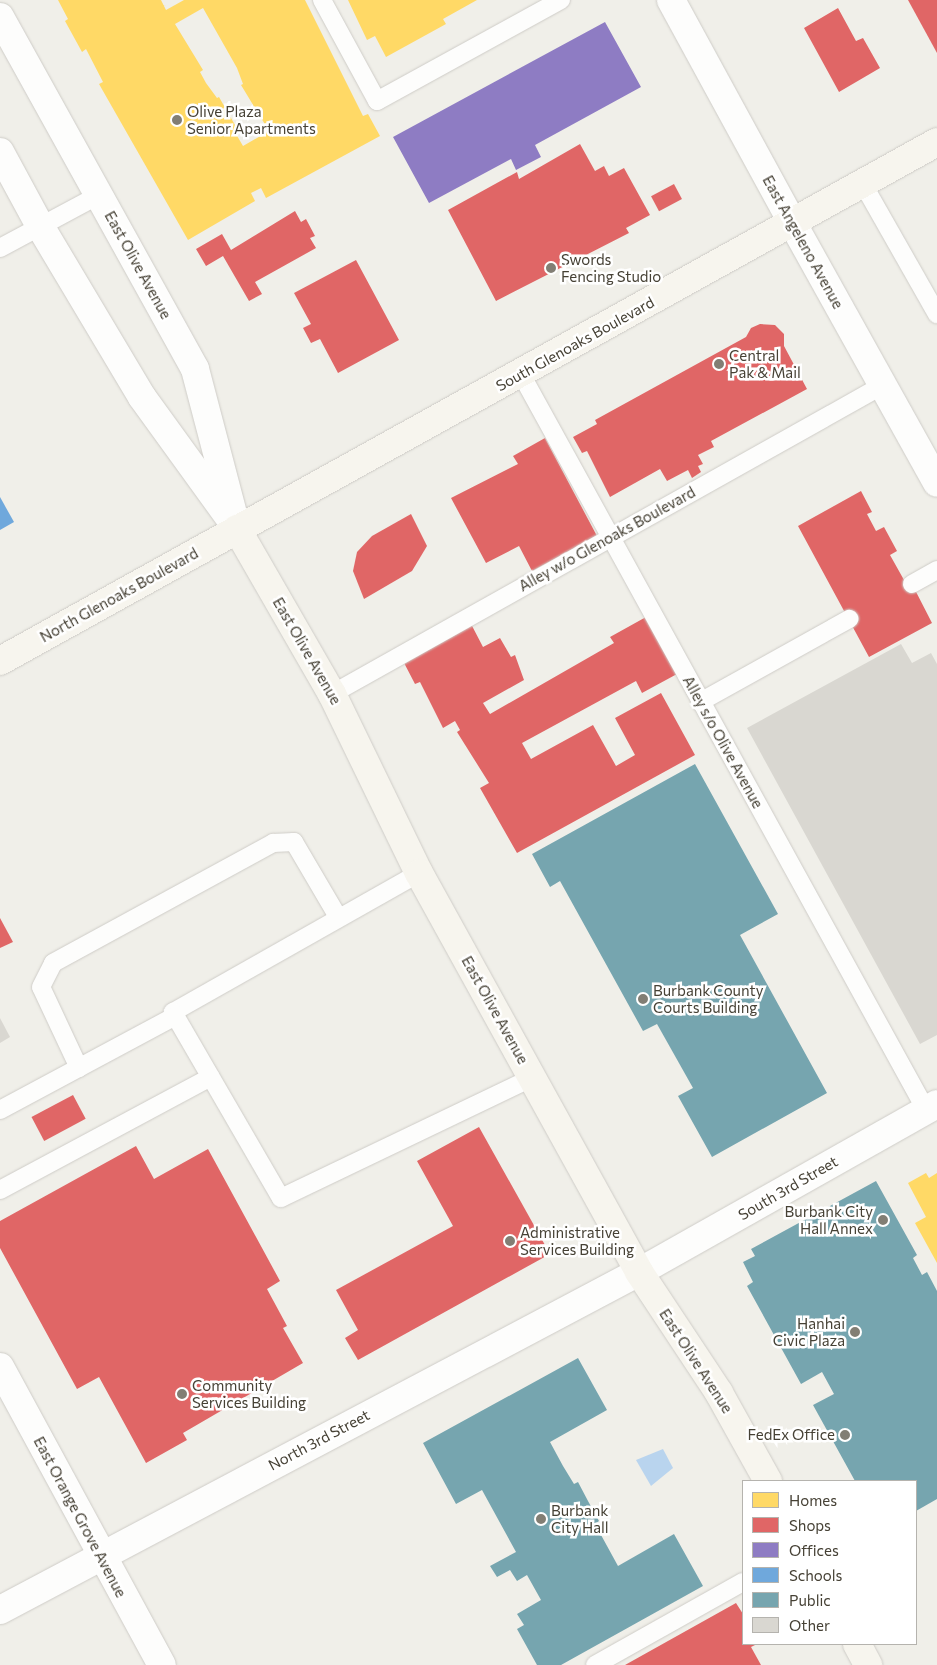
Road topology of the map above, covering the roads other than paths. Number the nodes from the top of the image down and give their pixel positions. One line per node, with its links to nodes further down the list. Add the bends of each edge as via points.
1 (322, 0): 2 (lane, via 377,101)
2 (561, 0)
3 (671, 0): 9 (street, East Angeleno Avenue)
4 (0, 17): 8 (street, East Olive Avenue)
5 (937, 142): 7 (main road, South Glenoaks Boulevard)
6 (0, 152): 10 (street, East Olive Avenue)
7 (863, 184): 9 (main road, South Glenoaks Boulevard); 12 (lane)
8 (99, 195): 10 (lane); 16 (street, East Olive Avenue, via 195,368)
9 (793, 224): 13 (main road, South Glenoaks Boulevard); 14 (street, East Angeleno Avenue)
10 (40, 226): 11 (lane); 16 (street, East Olive Avenue, via 142,397)
11 (0, 248)
12 (937, 314)
13 (521, 374): 16 (main road, South Glenoaks Boulevard); 17 (lane, Alley s/o Olive Avenue)
14 (883, 385): 15 (street, East Angeleno Avenue); 17 (lane, Alley w/o Glenoaks Boulevard)
15 (937, 483)
16 (237, 529): 21 (main road, North Glenoaks Boulevard); 22 (main road, East Olive Avenue)
17 (610, 536): 22 (lane, Alley w/o Glenoaks Boulevard); 23 (lane, Alley s/o Olive Avenue)
18 (937, 570): 19 (lane)
19 (912, 584)
20 (849, 619): 23 (lane)
21 (0, 661)
22 (332, 694): 24 (main road, East Olive Avenue)
23 (700, 702): 30 (lane, Alley s/o Olive Avenue)
24 (419, 873): 25 (lane); 29 (main road, East Olive Avenue)
25 (338, 918): 26 (lane, via 173,1012); 27 (lane, via 294,842 273,842 53,962 41,988)
26 (175, 1016): 27 (lane); 28 (lane)
27 (79, 1068): 31 (lane)
28 (211, 1076): 29 (lane, via 281,1198); 32 (lane)
29 (532, 1078): 33 (main road, East Olive Avenue)
30 (931, 1107): 33 (street, South 3rd Street)
31 (0, 1110)
32 (0, 1190)
33 (639, 1272): 35 (main road, East Olive Avenue, via 719,1393); 36 (street, North 3rd Street)
34 (0, 1367): 36 (street, East Orange Grove Avenue)
35 (767, 1480)
36 (101, 1556): 38 (street, North 3rd Street); 40 (street, East Orange Grove Avenue)
37 (742, 1583): 41 (lane)
38 (0, 1610)
39 (858, 1645): 42 (main road)
40 (162, 1665)
41 (595, 1665)
42 (868, 1665)

